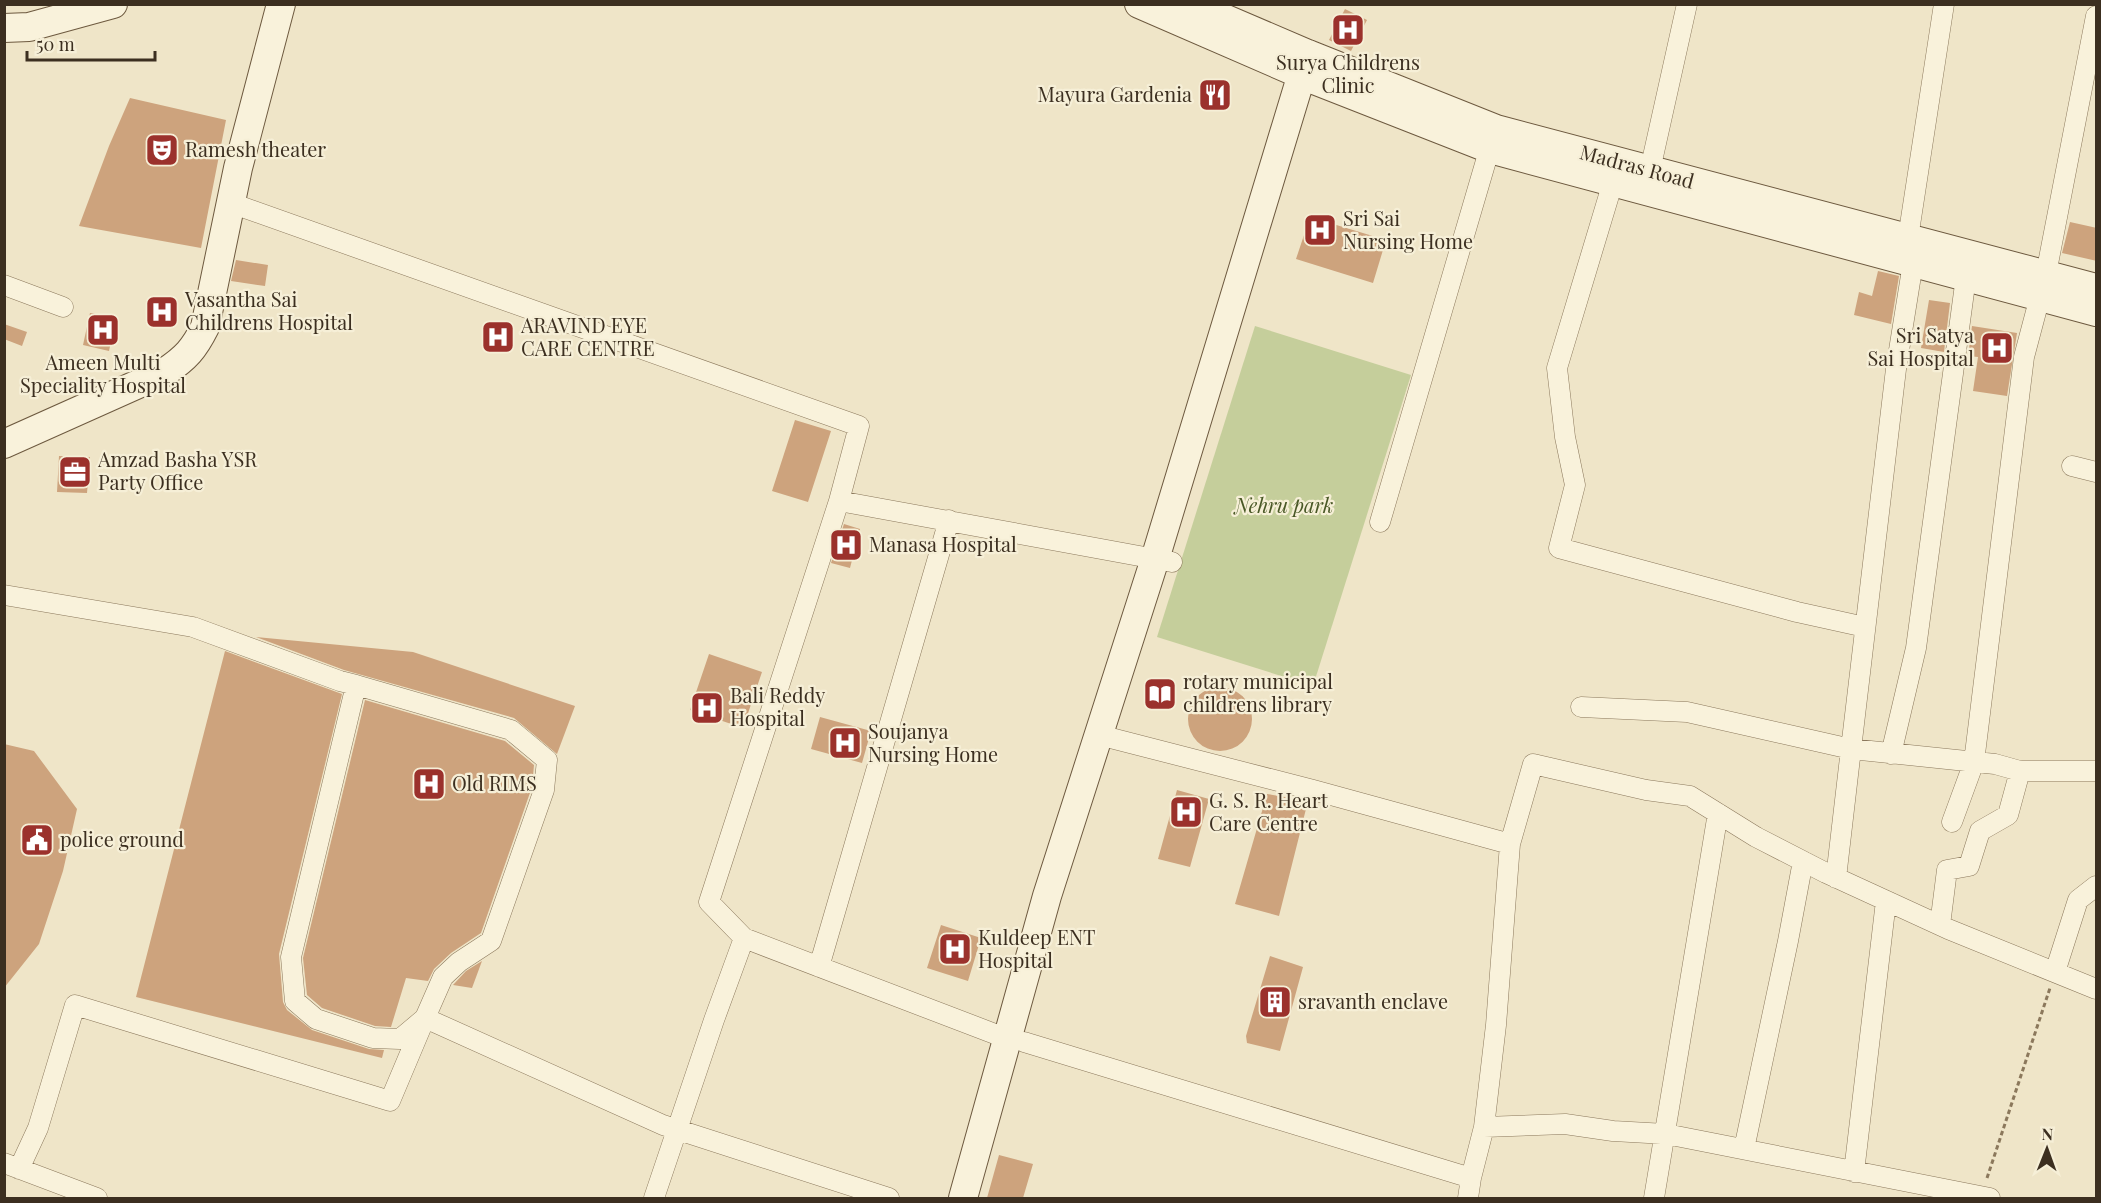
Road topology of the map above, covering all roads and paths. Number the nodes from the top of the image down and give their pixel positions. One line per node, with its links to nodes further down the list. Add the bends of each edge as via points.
1 (113, 4): 8 (main road, via 29,27)
2 (281, 4): 13 (main road)
3 (1139, 4): 9 (main road)
4 (1191, 4): 9 (main road, Madras Road)
5 (1687, 4): 11 (street)
6 (1944, 4): 14 (street)
7 (2097, 15): 17 (street)
8 (4, 28)
9 (1311, 67): 10 (main road, Madras Road); 27 (main road)
10 (1493, 139): 11 (main road, Madras Road); 12 (main road); 26 (street)
11 (1650, 170): 14 (main road, Madras Road)
12 (1613, 182): 14 (main road); 29 (street, via 1557,368 1575,485 1559,548)
13 (231, 203): 21 (main road, via 204,327 195,347 183,360 165,372); 24 (street, via 859,426)
14 (1911, 251): 15 (main road); 17 (main road, Madras Road); 29 (street)
15 (1966, 277): 17 (main road); 34 (street, via 1916,648)
16 (4, 285): 19 (street)
17 (2043, 285): 18 (main road, Madras Road); 20 (main road); 35 (street, via 2024,357)
18 (2097, 288)
19 (63, 307)
20 (2097, 312)
21 (4, 444)
22 (2072, 466): 23 (street)
23 (2097, 472)
24 (839, 501): 25 (street); 46 (street, via 709,902)
25 (950, 520): 27 (street); 47 (street)
26 (1380, 522)
27 (1163, 560): 32 (main road, via 1150,637)
28 (4, 596): 30 (street, via 194,627)
29 (1865, 627): 33 (street)
30 (356, 686): 50 (street, via 291,957 295,1001 316,1019 373,1038 400,1039); 50 (street, via 511,730 548,760 544,790 491,941 443,977)
31 (1581, 707): 33 (street, via 1687,712)
32 (1106, 737): 40 (street); 51 (main road)
33 (1851, 749): 34 (street); 42 (street)
34 (1891, 754): 35 (street)
35 (1974, 762): 36 (street); 39 (street)
36 (2020, 771): 37 (street); 45 (street, via 2008,815 1980,831 1969,866 1947,870)
37 (2097, 771)
38 (1718, 813): 40 (street, via 1690,796 1533,764); 41 (street); 54 (street)
39 (1952, 822)
40 (1510, 844): 52 (street)
41 (1803, 861): 42 (street); 55 (street)
42 (1836, 878): 44 (street)
43 (2097, 885): 48 (street, via 2078,900)
44 (1886, 901): 45 (street); 57 (street)
45 (1940, 925): 48 (street)
46 (744, 938): 47 (street); 53 (street)
47 (819, 967): 51 (street)
48 (2055, 972): 49 (street); 66 (path, via 2016,1086)
49 (2097, 989)
50 (425, 1018): 53 (street); 56 (street, via 390,1101 75,1005 38,1128)
51 (1016, 1041): 58 (street); 62 (main road); 63 (main road)
52 (1484, 1127): 54 (street, via 1565,1124); 58 (street)
53 (678, 1130): 60 (street); 61 (street)
54 (1666, 1134): 55 (street); 65 (street)
55 (1744, 1149): 57 (street)
56 (12, 1166): 59 (street)
57 (1854, 1172): 66 (street)
58 (1471, 1178): 64 (street)
59 (97, 1198)
60 (654, 1198)
61 (889, 1198)
62 (963, 1198)
63 (980, 1198)
64 (1468, 1198)
65 (1654, 1198)
66 (1986, 1198)

